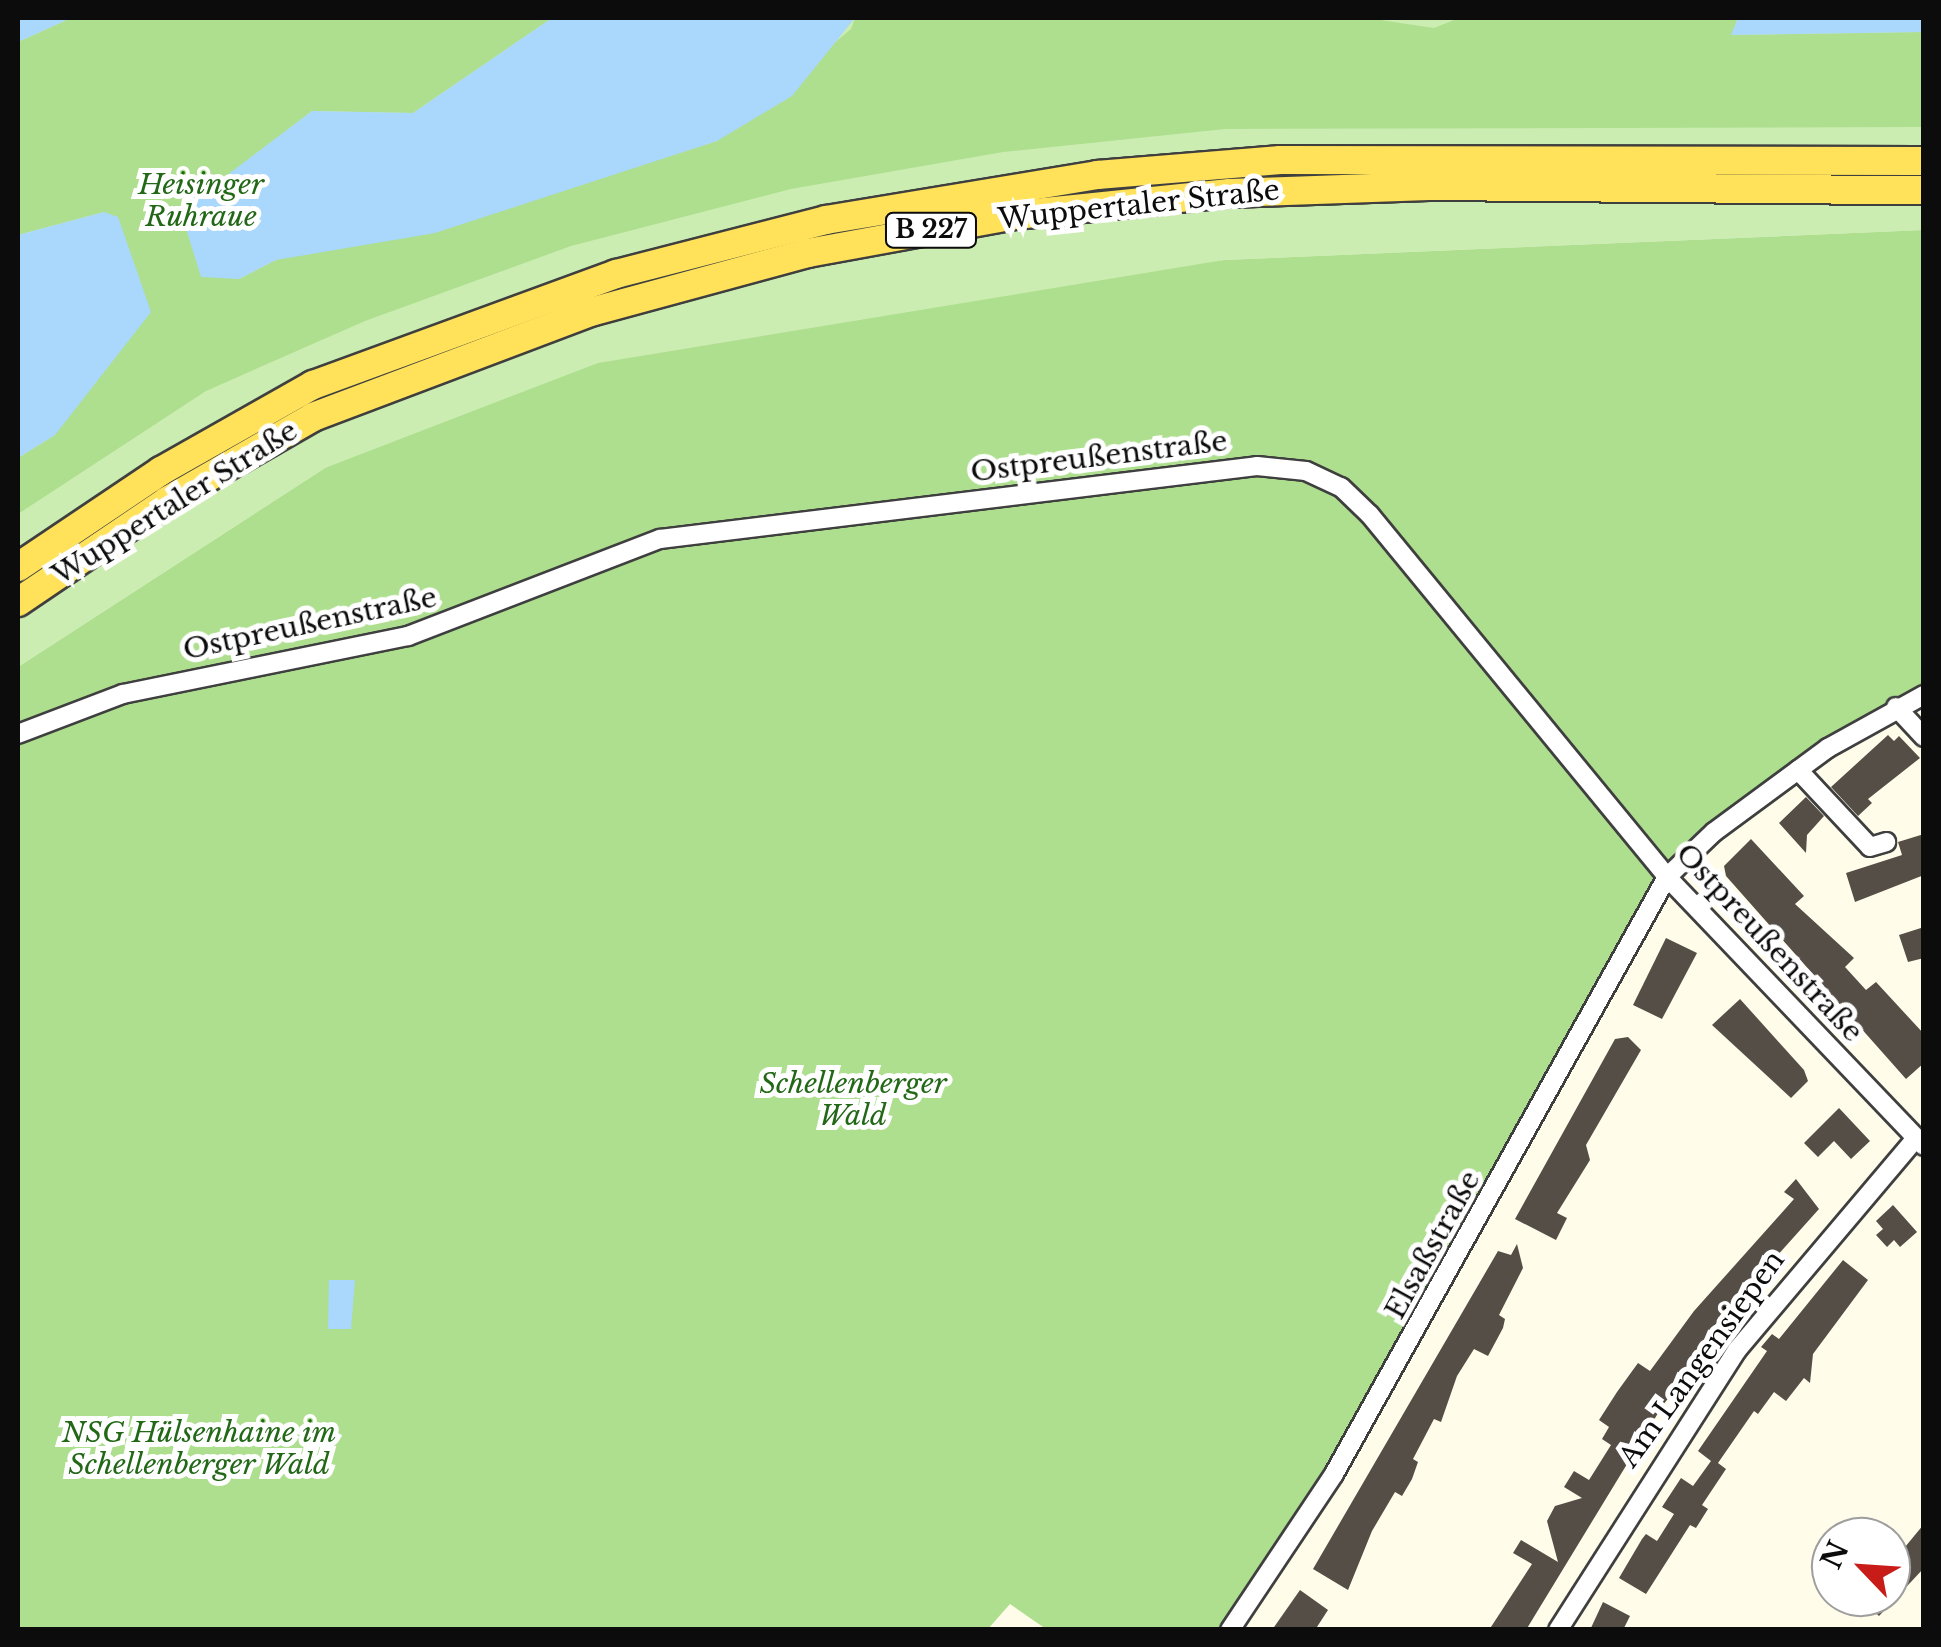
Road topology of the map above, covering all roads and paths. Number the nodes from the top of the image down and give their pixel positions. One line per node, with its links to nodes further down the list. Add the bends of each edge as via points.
1 (1924, 161): 3 (main road, Wuppertaler Straße / B 227, via 1280,160 1098,175 826,220 616,274 313,385 161,471)
2 (1924, 190): 4 (main road, Wuppertaler Straße / B 227, via 1429,186 1230,193 1016,214 808,253 594,311 347,402 238,458)
3 (18, 567)
4 (18, 602)
5 (1924, 694): 6 (street, Elsaßstraße)
6 (1896, 706): 8 (street); 9 (street, Elsaßstraße)
7 (18, 734): 11 (street, Ostpreußenstraße, via 123,694 408,636 660,539 1288,467 1341,487 1370,515)
8 (1924, 737)
9 (1798, 770): 10 (street, via 1870,848); 11 (street, Elsaßstraße, via 1692,850)
10 (1886, 842)
11 (1667, 877): 12 (street, Ostpreußenstraße); 13 (street, Elsaßstraße, via 1334,1474)
12 (1921, 1142): 14 (street, Am Langensiepen, via 1736,1350)
13 (1230, 1630)
14 (1558, 1630)

